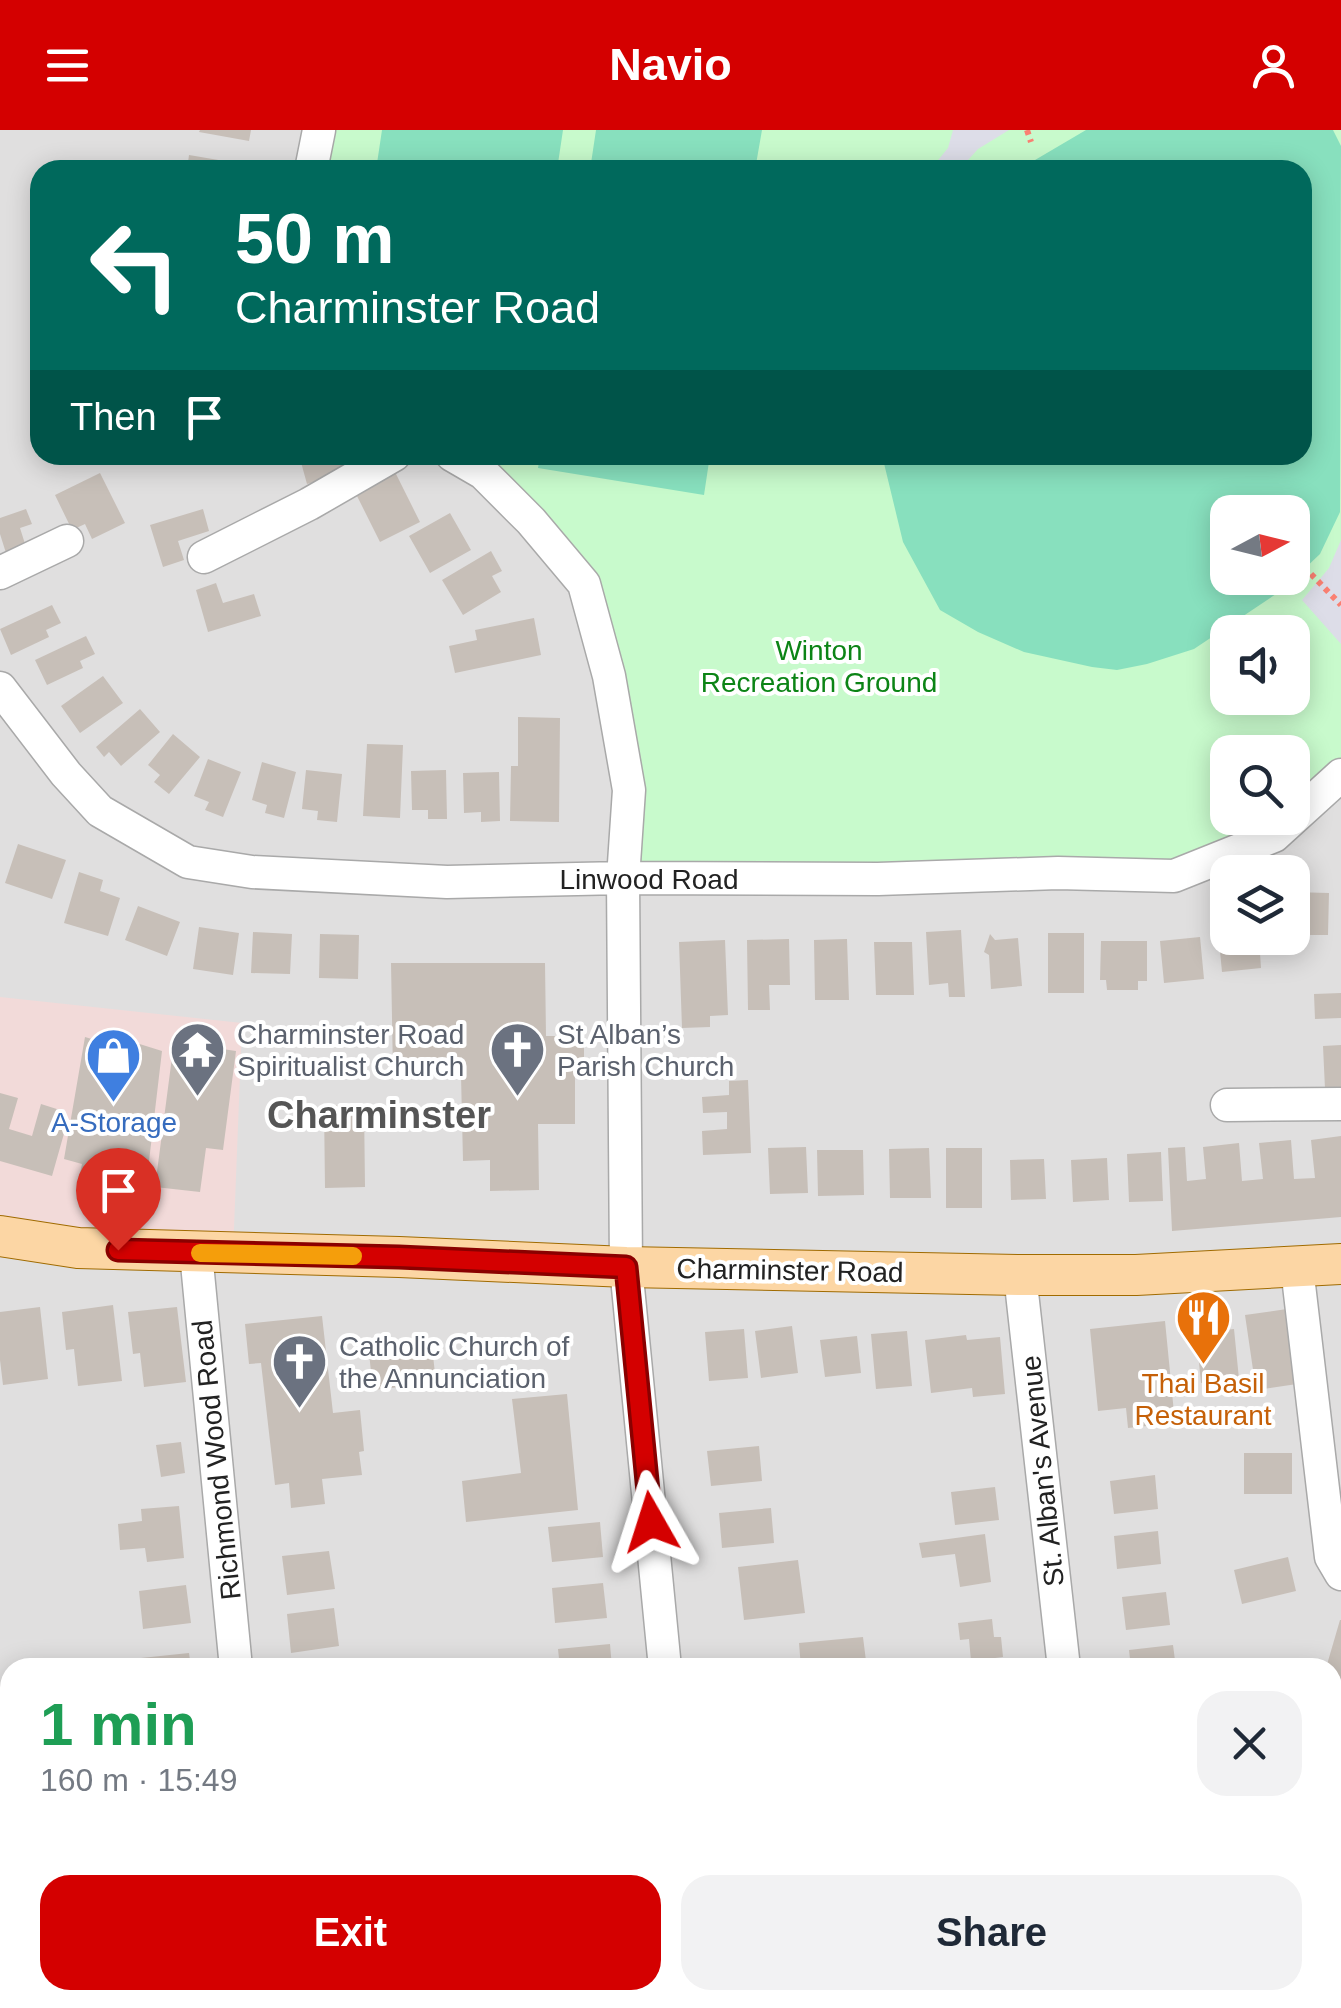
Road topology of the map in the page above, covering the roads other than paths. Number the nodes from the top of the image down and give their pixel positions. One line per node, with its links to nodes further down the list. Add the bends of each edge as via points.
1 (319, 130): 2 (street)
2 (312, 160)
3 (376, 465): 6 (street)
4 (468, 465): 10 (street, via 531,522 584,584 610,676 630,790)
5 (67, 541): 7 (street)
6 (204, 557)
7 (0, 573)
8 (0, 688): 10 (street, Linwood Road, via 100,811 188,862 252,872 447,882)
9 (1341, 776): 10 (street, Linwood Road, via 1274,836 1174,876)
10 (623, 878): 16 (street)
11 (1341, 1104): 12 (street)
12 (1227, 1105)
13 (0, 1236): 14 (main road, Charminster Road, via 78,1248)
14 (196, 1253): 16 (main road, Charminster Road); 21 (street, Richmond Wood Road)
15 (1341, 1264): 17 (main road, Charminster Road)
16 (626, 1267): 18 (main road, Charminster Road); 22 (street)
17 (1297, 1268): 18 (main road, Charminster Road); 19 (street)
18 (1020, 1275): 23 (street, St. Alban's Avenue)
19 (1329, 1443): 20 (street, via 1331,1557)
20 (1341, 1574)
21 (235, 1658)
22 (664, 1658)
23 (1063, 1658)

